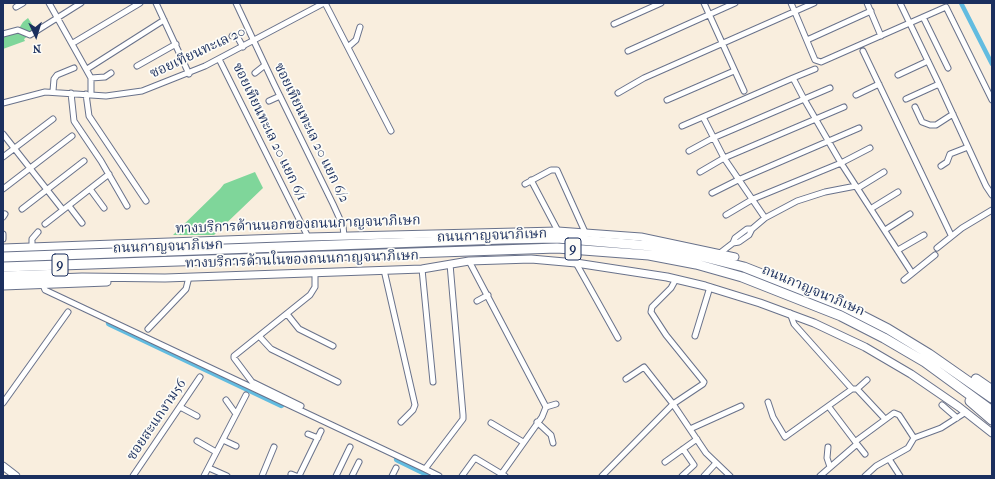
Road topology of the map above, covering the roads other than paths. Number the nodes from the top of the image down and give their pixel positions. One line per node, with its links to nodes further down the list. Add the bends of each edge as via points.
1 (23, 3): 15 (street)
2 (49, 3): 20 (street)
3 (81, 3): 20 (street)
4 (140, 3): 30 (street)
5 (156, 3): 21 (street)
6 (236, 3): 29 (street, ซอยเทียนทะเล 20 แยก 6/2)
7 (324, 3): 29 (street, ซอยเทียนทะเล 20); 34 (street)
8 (661, 3): 23 (street)
9 (704, 3): 18 (street)
10 (735, 3): 18 (street)
11 (791, 3): 16 (street)
12 (814, 3): 16 (street)
13 (867, 3): 17 (street)
14 (900, 3): 22 (street)
15 (16, 7)
16 (795, 11): 28 (street); 32 (street)
17 (870, 11): 27 (street); 28 (street)
18 (709, 15): 32 (street); 35 (street)
19 (923, 17): 22 (street); 43 (street); 65 (street, via 948,8)
20 (57, 18): 25 (street, via 28,35 18,30); 30 (street)
21 (164, 20): 31 (street); 44 (street)
22 (909, 23): 27 (street); 38 (street)
23 (614, 24)
24 (360, 27): 34 (street, via 356,40)
25 (3, 34)
26 (232, 36): 33 (street, via 238,38)
27 (881, 36): 28 (street, via 821,62 815,60)
28 (807, 40)
29 (253, 42): 33 (street, ซอยเทียนทะเล 20); 39 (street, ซอยเทียนทะเล 20 แยก 6/2)
30 (73, 43): 44 (street)
31 (176, 44): 40 (street); 48 (street)
32 (722, 44): 45 (street); 58 (street, via 644,78)
33 (243, 47): 37 (street, ซอยเทียนทะเล 20)
34 (348, 47): 76 (street)
35 (628, 51)
36 (863, 51): 52 (street)
37 (219, 59): 48 (street, ซอยเทียนทะเล 20); 126 (street, ซอยเทียนทะเล 20 แยก 6/1)
38 (928, 61): 49 (street); 53 (street)
39 (265, 65): 47 (street); 61 (street, ซอยเทียนทะเล 20 แยก 6/2)
40 (138, 66)
41 (74, 68): 55 (street, via 56,75)
42 (815, 68): 51 (street)
43 (948, 68)
44 (87, 69): 50 (street)
45 (734, 71): 56 (street); 63 (street)
46 (111, 73): 50 (street, via 105,77)
47 (255, 73)
48 (189, 74): 59 (street, ซอยเทียนทะเล 20, via 142,92)
49 (898, 75)
50 (91, 78): 59 (street)
51 (794, 78): 64 (street); 71 (street)
52 (879, 84): 60 (street); 124 (street)
53 (939, 84): 62 (street); 70 (street)
54 (830, 88): 64 (street)
55 (53, 91): 57 (street, ซอยเทียนทะเล 20); 67 (street, ซอยเทียนทะเล 20)
56 (744, 91)
57 (71, 93): 59 (street, ซอยเทียนทะเล 20); 93 (street, via 72,118)
58 (618, 93)
59 (89, 95): 105 (street, via 89,116)
60 (856, 95)
61 (280, 96): 66 (street); 125 (street, ซอยเทียนทะเล 20 แยก 6/2, via 337,212)
62 (906, 99)
63 (667, 100)
64 (804, 100): 73 (street); 79 (street)
65 (992, 100)
66 (269, 101)
67 (3, 103)
68 (844, 107): 73 (street)
69 (915, 107): 70 (street, via 922,122 930,125 936,125)
70 (953, 114): 81 (street)
71 (703, 117): 74 (street); 79 (street)
72 (53, 119): 82 (street)
73 (815, 120): 80 (street); 86 (street)
74 (682, 126)
75 (858, 128): 80 (street)
76 (391, 131)
77 (3, 134): 82 (street)
78 (72, 136): 90 (street)
79 (713, 138): 84 (street); 86 (street)
80 (827, 141): 88 (street); 95 (street)
81 (968, 147): 89 (street, via 950,154 947,162); 103 (street)
82 (15, 148): 85 (street); 90 (street)
83 (870, 148): 88 (street)
84 (689, 151)
85 (3, 157)
86 (724, 158): 91 (street); 95 (street)
87 (84, 161): 99 (street)
88 (840, 163): 97 (street); 104 (street)
89 (941, 166)
90 (31, 168): 98 (street); 99 (street)
91 (700, 172)
92 (884, 172): 97 (street)
93 (109, 174): 100 (street); 107 (street)
94 (531, 180): 96 (street); 119 (street); 121 (street, via 556,170)
95 (738, 180): 102 (street); 104 (street)
96 (525, 184)
97 (857, 187): 109 (street); 115 (street, via 811,196)
98 (3, 189)
99 (47, 189): 110 (street); 111 (street)
100 (90, 189): 106 (street); 108 (street)
101 (898, 192): 109 (street)
102 (712, 193)
103 (992, 195)
104 (753, 199): 114 (street); 115 (street)
105 (146, 201)
106 (69, 206): 111 (street); 116 (street)
107 (127, 206)
108 (104, 208)
109 (872, 208): 118 (street)
110 (22, 209)
111 (63, 210): 117 (street)
112 (992, 210): 124 (street)
113 (910, 214): 118 (street)
114 (726, 215)
115 (765, 218): 132 (street, via 749,235)
116 (82, 223)
117 (46, 224)
118 (885, 230): 131 (street)
119 (558, 231): 121 (main road, ทางบริการด้านนอกของถนนกาญจนาภิเษก); 125 (main road, ทางบริการด้านนอกของถนนกาญจนาภิเษก)
120 (38, 232): 128 (street, via 32,239)
121 (585, 232): 132 (main road, ทางบริการด้านนอกของถนนกาญจนาภิเษก, via 642,238)
122 (3, 234): 127 (street)
123 (924, 235): 131 (street)
124 (951, 235): 130 (street)
125 (344, 236): 126 (main road, ทางบริการด้านนอกของถนนกาญจนาภิเษก)
126 (308, 237): 128 (main road, ทางบริการด้านนอกของถนนกาญจนาภิเษก)
127 (3, 239)
128 (32, 246): 129 (main road, ทางบริการด้านนอกของถนนกาญจนาภิเษก)
129 (3, 248)
130 (937, 248)
131 (898, 250): 142 (street)
132 (720, 253): 135 (main road, ทางบริการด้านนอกของถนนกาญจนาภิเษก)
133 (935, 255): 142 (street)
134 (3, 257): 162 (highway, ถนนกาญจนาภิเษก / 9, via 503,239 557,238 609,241 674,250 744,267 843,306)
135 (735, 257)
136 (469, 262): 137 (main road, ทางบริการด้านในของถนนกาญจนาภิเษก, via 531,259); 138 (main road, ทางบริการด้านในของถนนกาญจนาภิเษก); 151 (street)
137 (576, 263): 146 (main road, ทางบริการด้านในของถนนกาญจนาภิเษก); 159 (street)
138 (450, 264): 139 (main road, ทางบริการด้านในของถนนกาญจนาภิเษก); 220 (street, via 463,419)
139 (422, 269): 140 (main road, ทางบริการด้านในของถนนกาญจนาภิเษก); 167 (street)
140 (384, 270): 141 (main road, ทางบริการด้านในของถนนกาญจนาภิเษก); 190 (street, via 415,405)
141 (315, 273): 144 (main road, ทางบริการด้านในของถนนกาญจนาภิเษก); 155 (street, via 315,287 310,295)
142 (912, 273): 147 (street)
143 (3, 274): 145 (main road, via 91,274); 145 (main road, ทางบริการด้านในของถนนกาญจนาภิเษก, via 29,279); 161 (highway, ถนนกาญจนาภิเษก / 9, via 504,249 557,248 609,251 680,261 742,277 841,316)
144 (189, 277): 145 (main road, ทางบริการด้านในของถนนกาญจนาภิเษก); 156 (street, via 186,289)
145 (165, 278): 148 (main road)
146 (676, 279): 150 (main road, ทางบริการด้านในของถนนกาญจนาภิเษก); 176 (street, via 671,288 652,307 651,312 704,382)
147 (904, 280)
148 (40, 285): 149 (main road); 220 (street, via 45,290)
149 (3, 286)
150 (710, 287): 154 (main road, ทางบริการด้านในของถนนกาญจนาภิเษก); 158 (street)
151 (488, 295): 152 (street); 181 (street)
152 (477, 302)
153 (68, 312): 174 (street)
154 (790, 313): 168 (street, via 794,324); 184 (main road, ทางบริการด้านในของถนนกาญจนาภิเษก, via 864,347 911,374)
155 (287, 314): 157 (street); 160 (street, via 300,328)
156 (148, 329)
157 (259, 336): 166 (street, via 271,349); 178 (street, via 234,356 236,363 254,383)
158 (695, 336)
159 (618, 338)
160 (333, 346)
161 (906, 351): 183 (highway, ถนนกาญจนาภิเษก / 9); 189 (highway)
162 (929, 354): 169 (highway); 171 (highway, ถนนกาญจนาภิเษก / 9)
163 (200, 376): 180 (street, ซอยสะแกงาม56)
164 (626, 379): 176 (street, via 646,365)
165 (867, 380): 168 (street)
166 (338, 382)
167 (433, 382)
168 (855, 389): 182 (street); 188 (street)
169 (992, 390)
170 (246, 395): 185 (street)
171 (992, 398)
172 (226, 400): 185 (street)
173 (768, 402): 182 (street, via 773,417 785,436)
174 (3, 403)
175 (556, 404): 181 (street)
176 (673, 404): 193 (street); 233 (street)
177 (942, 405): 187 (street)
178 (300, 406)
179 (741, 406): 193 (street)
180 (180, 407): 186 (street); 223 (street, ซอยสะแกงาม56)
181 (546, 407): 191 (street)
182 (829, 407): 203 (street)
183 (992, 411)
184 (966, 412): 187 (street); 195 (main road, ทางบริการด้านในของถนนกาญจนาภิเษก)
185 (236, 414): 200 (street)
186 (197, 416)
187 (957, 418): 198 (street, via 941,428)
188 (885, 419): 198 (street, via 896,413); 203 (street)
189 (992, 420)
190 (401, 422)
191 (537, 422): 202 (street); 204 (street, via 551,435)
192 (492, 423): 202 (street)
193 (690, 429): 199 (street)
194 (321, 431): 197 (street)
195 (992, 433)
196 (308, 434): 197 (street)
197 (318, 438): 227 (street)
198 (914, 438): 212 (street, via 908,448)
199 (697, 439): 209 (street); 215 (street)
200 (223, 440): 205 (street); 210 (street)
201 (197, 441): 210 (street)
202 (523, 442): 221 (street)
203 (856, 442): 211 (street); 217 (street)
204 (553, 443)
205 (236, 446)
206 (274, 447): 226 (street)
207 (350, 447): 228 (street)
208 (828, 447): 217 (street, via 826,458)
209 (684, 449): 214 (street); 234 (street, via 694,465)
210 (216, 452): 218 (street)
211 (865, 454)
212 (889, 459): 238 (street); 239 (street)
213 (359, 462): 229 (street)
214 (665, 462)
215 (716, 463): 235 (street); 236 (street)
216 (3, 466): 222 (main road)
217 (830, 467): 237 (street)
218 (209, 468): 224 (street); 225 (street)
219 (396, 468): 230 (street)
220 (425, 469): 231 (street)
221 (502, 475): 232 (street, via 475,458)
222 (16, 476)
223 (133, 476)
224 (204, 476)
225 (227, 476)
226 (262, 476)
227 (299, 476)
228 (336, 476)
229 (352, 476)
230 (392, 476)
231 (439, 476)
232 (462, 476)
233 (602, 476)
234 (682, 476)
235 (704, 476)
236 (730, 476)
237 (820, 476)
238 (865, 476)
239 (900, 476)

